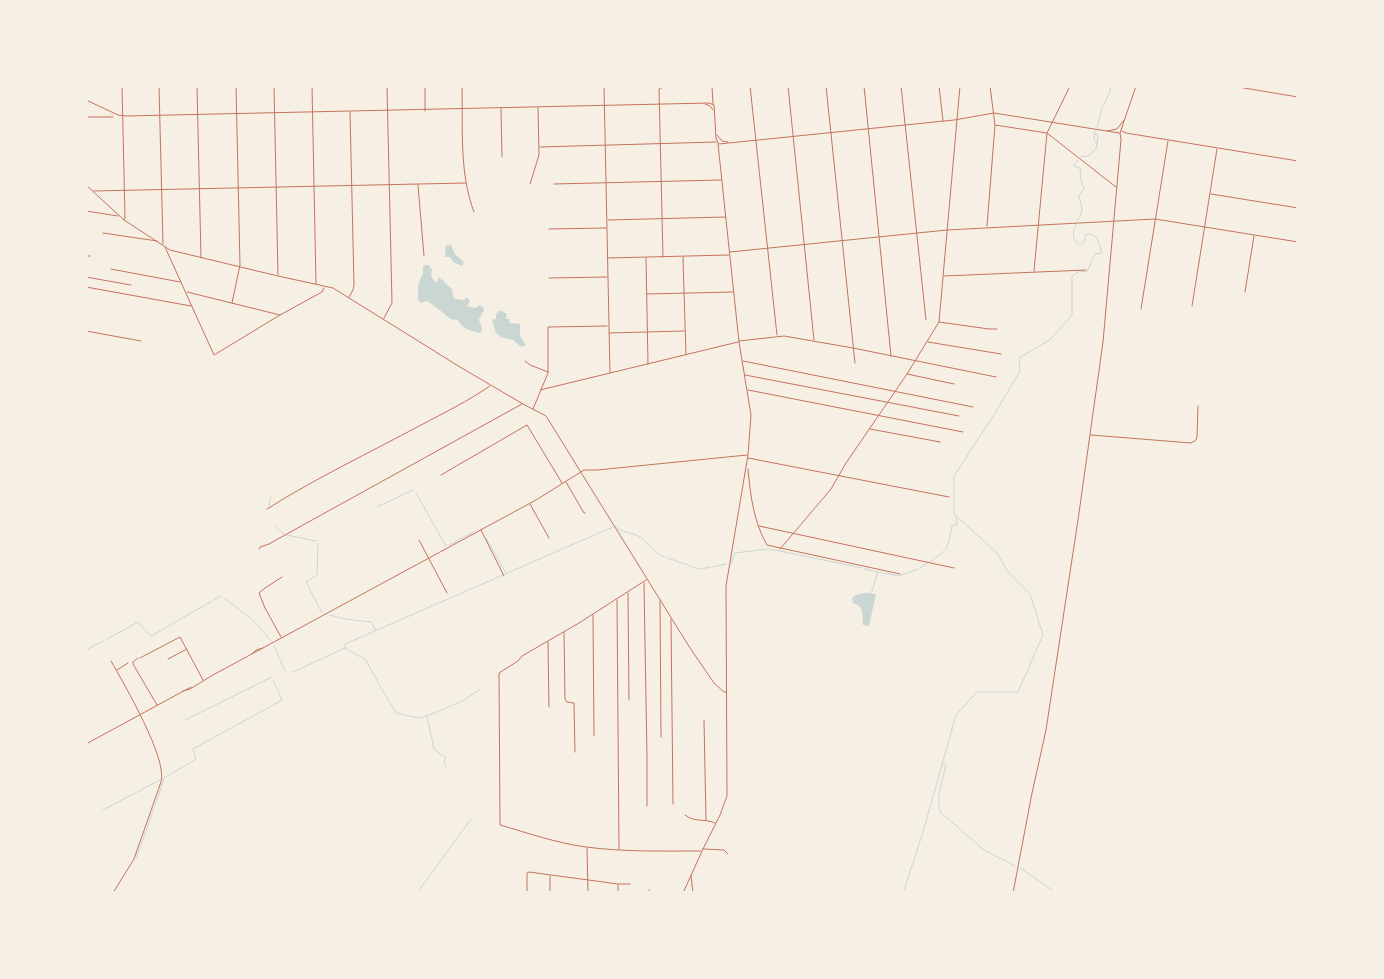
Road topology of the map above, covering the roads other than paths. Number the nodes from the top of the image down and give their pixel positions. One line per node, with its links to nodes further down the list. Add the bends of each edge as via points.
1 (122, 86): 39 (street)
2 (160, 86): 40 (street)
3 (197, 86): 41 (street)
4 (236, 86): 38 (street)
5 (274, 86): 37 (street)
6 (312, 86): 35 (street)
7 (387, 86): 33 (street)
8 (425, 86): 31 (street)
9 (462, 86): 32 (street)
10 (604, 86): 28 (street)
11 (666, 86): 26 (street, via 659,89)
12 (712, 86): 27 (street)
13 (750, 86): 59 (street)
14 (788, 86): 57 (street)
15 (826, 86): 54 (street)
16 (864, 86): 51 (street)
17 (901, 86): 48 (street)
18 (939, 86): 46 (street)
19 (960, 86): 45 (street)
20 (990, 86): 36 (street)
21 (1070, 86): 47 (street)
22 (1136, 86): 44 (street)
23 (1232, 86): 24 (street)
24 (1298, 97)
25 (86, 100): 39 (street)
26 (659, 105): 27 (street); 28 (street); 63 (street)
27 (712, 106): 56 (street)
28 (604, 107): 29 (street); 64 (street)
29 (538, 108): 30 (street); 65 (street)
30 (501, 109): 32 (street); 67 (street)
31 (425, 110): 32 (street); 33 (street)
32 (463, 110): 71 (street)
33 (388, 111): 34 (street); 77 (street)
34 (350, 112): 35 (street); 78 (street)
35 (312, 113): 37 (street); 79 (street)
36 (994, 113): 45 (street); 47 (street); 49 (street)
37 (274, 114): 38 (street); 82 (street)
38 (236, 115): 41 (street); 81 (street)
39 (122, 116): 40 (street); 84 (street)
40 (160, 116): 41 (street); 85 (street)
41 (197, 116): 83 (street)
42 (86, 117): 43 (street)
43 (114, 117)
44 (1125, 118): 50 (street); 53 (street)
45 (957, 120): 46 (street); 103 (street)
46 (943, 121): 48 (street)
47 (1052, 122): 52 (street); 55 (street)
48 (905, 125): 51 (street); 104 (street)
49 (995, 125): 55 (street); 99 (street)
50 (1118, 128): 52 (street); 53 (street); 53 (street)
51 (868, 129): 54 (street); 107 (street)
52 (1104, 130): 53 (street)
53 (1120, 131): 60 (street); 80 (street)
54 (831, 133): 57 (street); 108 (street)
55 (1047, 133): 80 (street); 98 (street)
56 (717, 135): 58 (street); 61 (street)
57 (793, 137): 59 (street); 111 (street)
58 (721, 140): 61 (street); 61 (street); 62 (street)
59 (756, 140): 62 (street); 113 (street)
60 (1168, 140): 66 (street); 94 (street)
61 (719, 143): 62 (street); 63 (street); 69 (street)
62 (728, 143)
63 (660, 144): 64 (street); 70 (street)
64 (605, 145): 65 (street); 72 (street)
65 (540, 146): 75 (street)
66 (1217, 148): 68 (street); 87 (street)
67 (502, 157)
68 (1298, 161)
69 (722, 180): 70 (street); 92 (street)
70 (661, 182): 72 (street); 93 (street)
71 (466, 183): 74 (street); 90 (street)
72 (606, 183): 76 (street); 96 (street)
73 (86, 184): 86 (street)
74 (418, 184): 77 (street); 117 (street)
75 (530, 184)
76 (554, 184)
77 (389, 185): 78 (street); 152 (street, via 392,303)
78 (352, 186): 79 (street); 144 (street, via 354,286)
79 (314, 187): 82 (street); 136 (street)
80 (1117, 187): 97 (street)
81 (238, 188): 82 (street); 83 (street); 123 (street)
82 (276, 188): 127 (street)
83 (199, 189): 85 (street); 121 (street)
84 (124, 190): 85 (street); 86 (street); 95 (street)
85 (162, 190): 112 (street)
86 (93, 191): 91 (street)
87 (1210, 194): 88 (street); 100 (street)
88 (1298, 208)
89 (86, 211): 91 (street)
90 (474, 212)
91 (119, 216): 95 (street)
92 (726, 217): 93 (street); 114 (street)
93 (662, 219): 96 (street); 120 (street)
94 (1155, 219): 97 (street); 100 (street); 148 (street)
95 (124, 220): 109 (street)
96 (607, 220): 101 (street)
97 (1114, 222): 98 (street); 194 (street)
98 (1039, 225): 99 (street); 126 (street)
99 (987, 227): 103 (street)
100 (1205, 227): 106 (street); 147 (street)
101 (607, 228): 102 (street); 122 (street)
102 (549, 229)
103 (947, 230): 104 (street); 128 (street)
104 (917, 232): 107 (street); 153 (street)
105 (103, 233): 109 (street)
106 (1254, 235): 110 (street); 141 (street)
107 (879, 237): 108 (street); 169 (street)
108 (842, 240): 111 (street); 166 (street)
109 (158, 241): 112 (street)
110 (1298, 242)
111 (805, 244): 113 (street); 164 (street)
112 (164, 246): 121 (street); 133 (street)
113 (767, 248): 114 (street); 161 (street)
114 (730, 253): 118 (street); 140 (street)
115 (86, 256): 116 (street)
116 (90, 256)
117 (424, 256)
118 (683, 256): 120 (street); 143 (street)
119 (646, 257): 120 (street); 122 (street); 142 (street)
120 (663, 257)
121 (201, 258): 123 (street)
122 (608, 258): 130 (street)
123 (239, 267): 127 (street); 145 (street)
124 (111, 269): 133 (street)
125 (1086, 270): 126 (street)
126 (1034, 271): 128 (street)
127 (278, 276): 136 (street)
128 (943, 276): 154 (street)
129 (86, 277): 135 (street)
130 (608, 277): 132 (street); 155 (street)
131 (1298, 277): 134 (street)
132 (549, 278)
133 (181, 282): 139 (street)
134 (1297, 282)
135 (131, 285)
136 (316, 285): 138 (street)
137 (86, 287): 146 (street)
138 (324, 287): 144 (street, via 335,289); 150 (street, via 322,292)
139 (186, 292): 145 (street); 146 (street)
140 (734, 292): 143 (street); 163 (street)
141 (1244, 292)
142 (647, 294): 143 (street); 160 (street)
143 (684, 294): 158 (street)
144 (348, 298): 152 (street)
145 (232, 303): 149 (street)
146 (192, 306): 151 (street, via 214,355)
147 (1192, 306)
148 (1141, 309)
149 (274, 313): 150 (street); 151 (street)
150 (280, 315): 151 (street)
151 (276, 318)
152 (384, 319): 181 (street)
153 (926, 320)
154 (939, 322): 156 (street); 165 (street)
155 (608, 326): 159 (street); 175 (street, via 548,327)
156 (997, 329)
157 (86, 331): 162 (street)
158 (685, 331): 160 (street); 168 (street)
159 (609, 333): 160 (street); 176 (street)
160 (647, 333): 174 (street)
161 (777, 336): 163 (street); 164 (street)
162 (141, 341)
163 (739, 341): 168 (street); 171 (street)
164 (814, 341): 166 (street)
165 (927, 342): 167 (street); 172 (street)
166 (853, 348): 169 (street); 173 (street)
167 (1000, 354)
168 (686, 355): 174 (street)
169 (891, 356): 172 (street)
170 (525, 361): 175 (street)
171 (742, 361): 178 (street); 184 (street)
172 (915, 361): 177 (street); 179 (street)
173 (855, 363)
174 (648, 364): 176 (street)
175 (548, 373): 183 (street)
176 (610, 373): 183 (street)
177 (907, 374): 180 (street); 184 (street)
178 (745, 375): 182 (street); 185 (street)
179 (996, 377)
180 (954, 384)
181 (491, 386): 186 (street); 207 (street)
182 (748, 389): 190 (street); 196 (street, via 751,412)
183 (540, 390): 189 (street)
184 (895, 391): 185 (street); 188 (street)
185 (888, 403): 190 (street); 191 (street)
186 (522, 404): 189 (street); 215 (street)
187 (1198, 406): 194 (street, via 1197,437 1191,443)
188 (972, 407)
189 (532, 409): 198 (street, via 548,418)
190 (879, 416): 192 (street); 193 (street)
191 (958, 416)
192 (869, 428): 195 (street); 200 (street)
193 (963, 432)
194 (1090, 435): 269 (street, via 1046,730)
195 (940, 442)
196 (748, 456): 198 (street); 200 (street); 202 (street)
197 (748, 469): 204 (street)
198 (581, 471): 201 (street); 221 (street)
199 (441, 475): 203 (street, via 527,425)
200 (839, 475): 205 (street); 211 (street, via 831,490)
201 (565, 482): 203 (street); 208 (street)
202 (743, 483): 204 (street); 238 (street, via 726,586)
203 (562, 484): 206 (street)
204 (749, 484): 209 (street)
205 (949, 497)
206 (530, 503): 210 (street); 212 (street)
207 (267, 509)
208 (586, 513)
209 (759, 526): 211 (street); 214 (street, via 766,545)
210 (481, 530): 216 (street); 219 (street)
211 (794, 533): 214 (street); 217 (street)
212 (550, 538)
213 (419, 540): 216 (street)
214 (780, 548): 218 (street)
215 (259, 549)
216 (428, 558): 224 (street); 230 (street)
217 (954, 568)
218 (900, 574)
219 (504, 576)
220 (282, 577): 230 (street, via 259,593)
221 (647, 580): 222 (street); 226 (street)
222 (644, 582): 223 (street); 249 (street)
223 (628, 592): 225 (street); 239 (street)
224 (447, 593)
225 (617, 599): 227 (street); 254 (street)
226 (660, 600): 228 (street); 245 (street)
227 (593, 614): 229 (street); 244 (street)
228 (671, 619): 238 (street, via 714,683); 248 (street)
229 (564, 631): 231 (street); 247 (street, via 565,699 574,703)
230 (282, 638): 237 (street)
231 (548, 642): 241 (street); 253 (street, via 498,673 500,825)
232 (187, 649): 233 (street); 237 (street); 240 (street, via 178,638 133,662)
233 (168, 659)
234 (111, 661): 236 (street)
235 (128, 663): 236 (street)
236 (116, 670): 242 (street)
237 (204, 680): 240 (street)
238 (726, 692): 252 (street, via 727,796)
239 (629, 700)
240 (157, 705): 242 (street)
241 (549, 707)
242 (140, 715): 246 (street); 262 (street, via 161,765 162,780 134,859)
243 (704, 720): 251 (street)
244 (594, 736)
245 (661, 737)
246 (86, 744)
247 (575, 752)
248 (674, 804)
249 (646, 806)
250 (685, 815): 251 (street, via 691,820)
251 (706, 820): 252 (street)
252 (716, 823): 255 (street)
253 (586, 847): 254 (street); 259 (street)
254 (619, 849): 255 (street)
255 (703, 850): 256 (street, via 724,850); 258 (street)
256 (728, 854)
257 (550, 875): 259 (street); 263 (street, via 529,872); 264 (street)
258 (691, 875): 267 (street); 268 (street)
259 (587, 880): 260 (street); 265 (street)
260 (618, 884): 261 (street); 266 (street)
261 (630, 884)
262 (113, 893)
263 (527, 893)
264 (550, 893)
265 (588, 893)
266 (618, 893)
267 (683, 893)
268 (693, 893)
269 (1013, 893)

